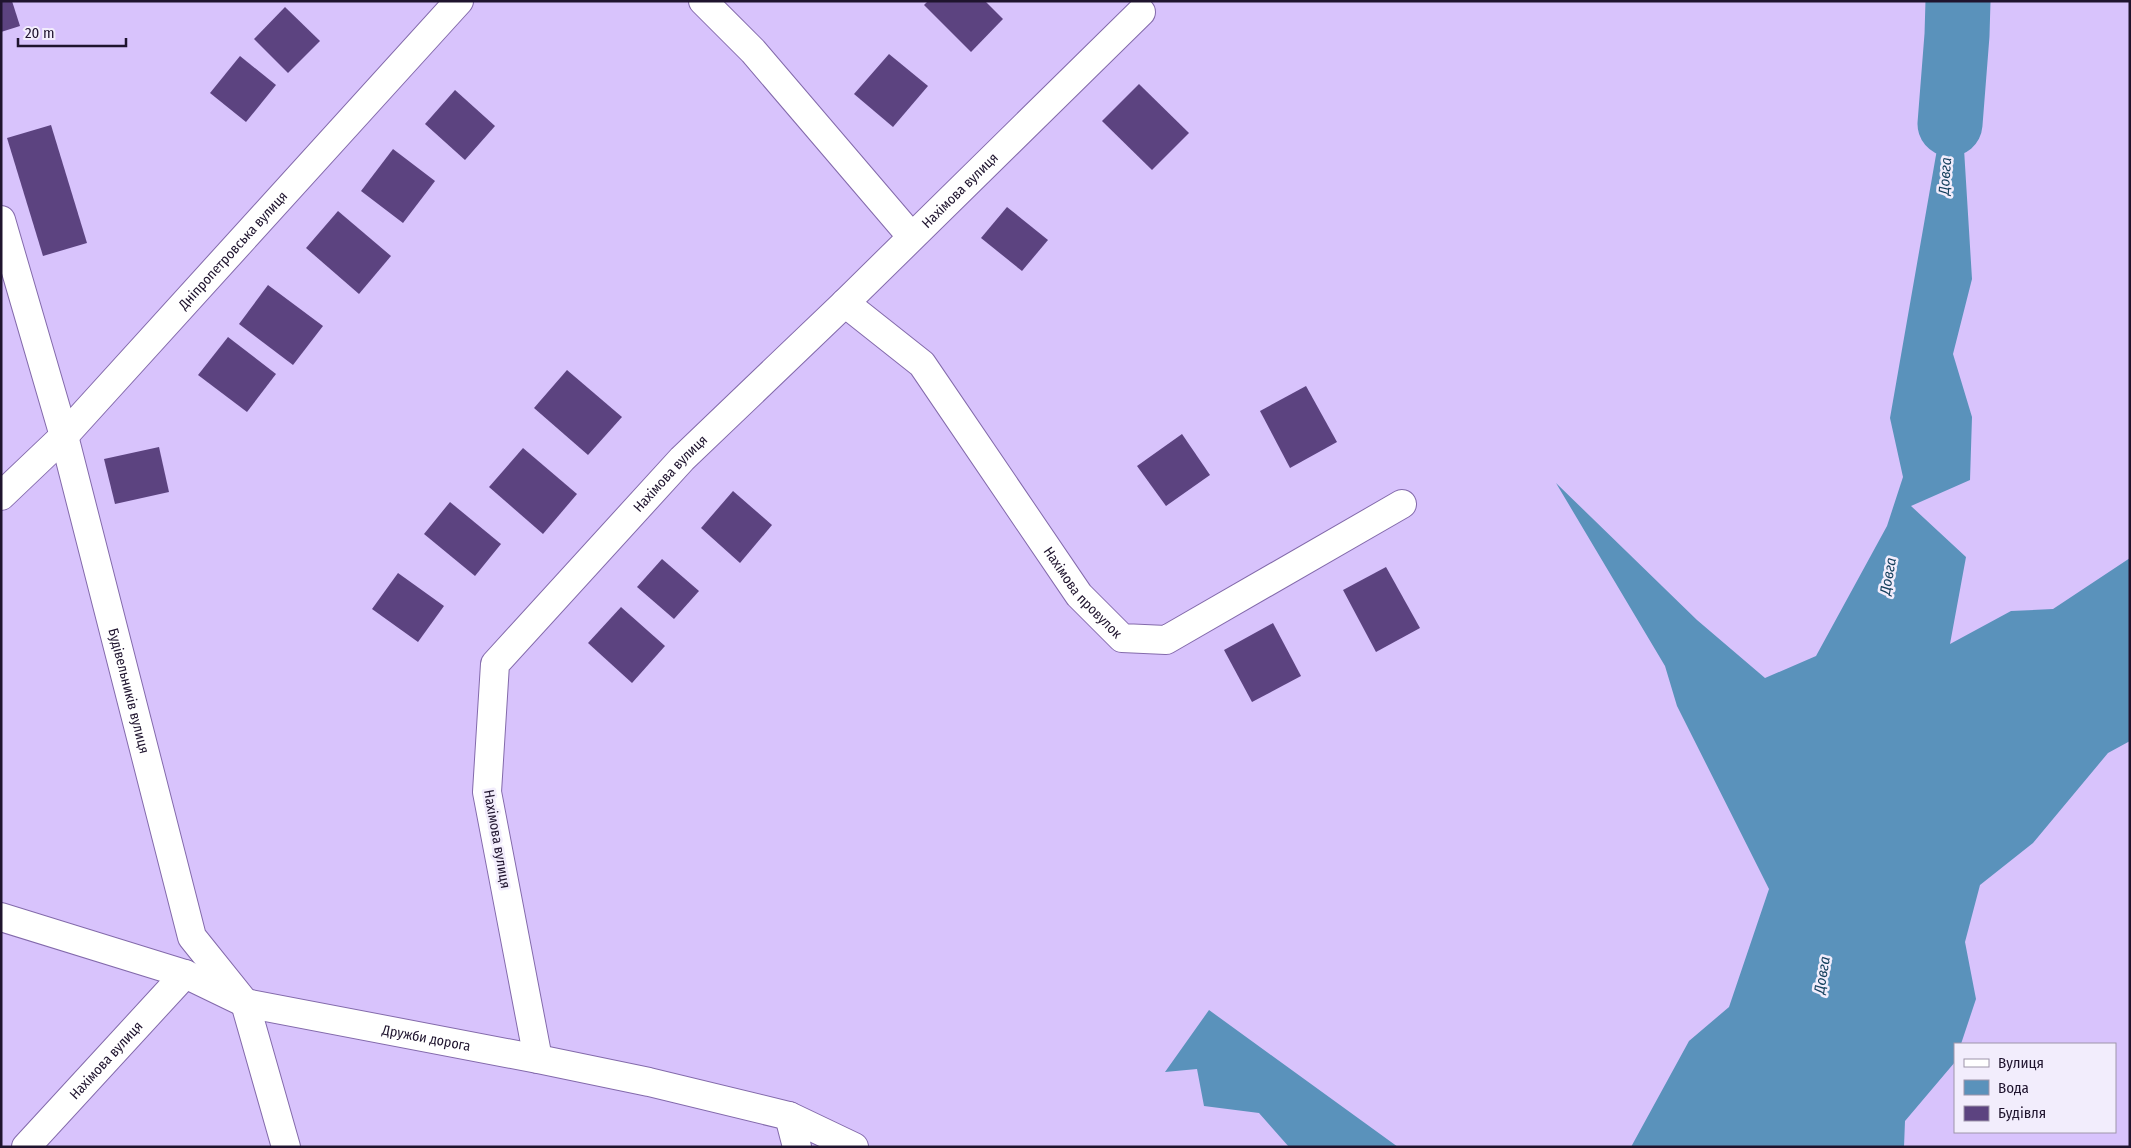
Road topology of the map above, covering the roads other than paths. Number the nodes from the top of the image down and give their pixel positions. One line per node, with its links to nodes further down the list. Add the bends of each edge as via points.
1 (459, 1): 7 (street, Дніпропетровська вулиця)
2 (703, 1): 5 (street, via 753,51)
3 (1141, 12): 5 (street, Нахімова вулиця)
4 (1, 220): 7 (street, Будівельників вулиця)
5 (911, 236): 6 (street, Нахімова вулиця)
6 (845, 303): 9 (street, Нахімова провулок, via 922,364 1079,595 1122,638 1166,640); 13 (street, Нахімова вулиця, via 682,459 495,664 487,792)
7 (64, 436): 8 (street, Дніпропетровська вулиця); 12 (street, Будівельників вулиця, via 192,936)
8 (1, 496)
9 (1402, 504)
10 (1, 917): 11 (street, Дружби дорога)
11 (184, 974): 12 (street, Дружби дорога); 15 (street, Нахімова вулиця)
12 (245, 1002): 13 (street, Дружби дорога); 16 (street, Будівельників вулиця)
13 (538, 1059): 14 (street, Дружби дорога)
14 (789, 1116): 17 (street); 18 (street, Дружби дорога)
15 (26, 1147)
16 (286, 1147)
17 (797, 1147)
18 (854, 1147)

